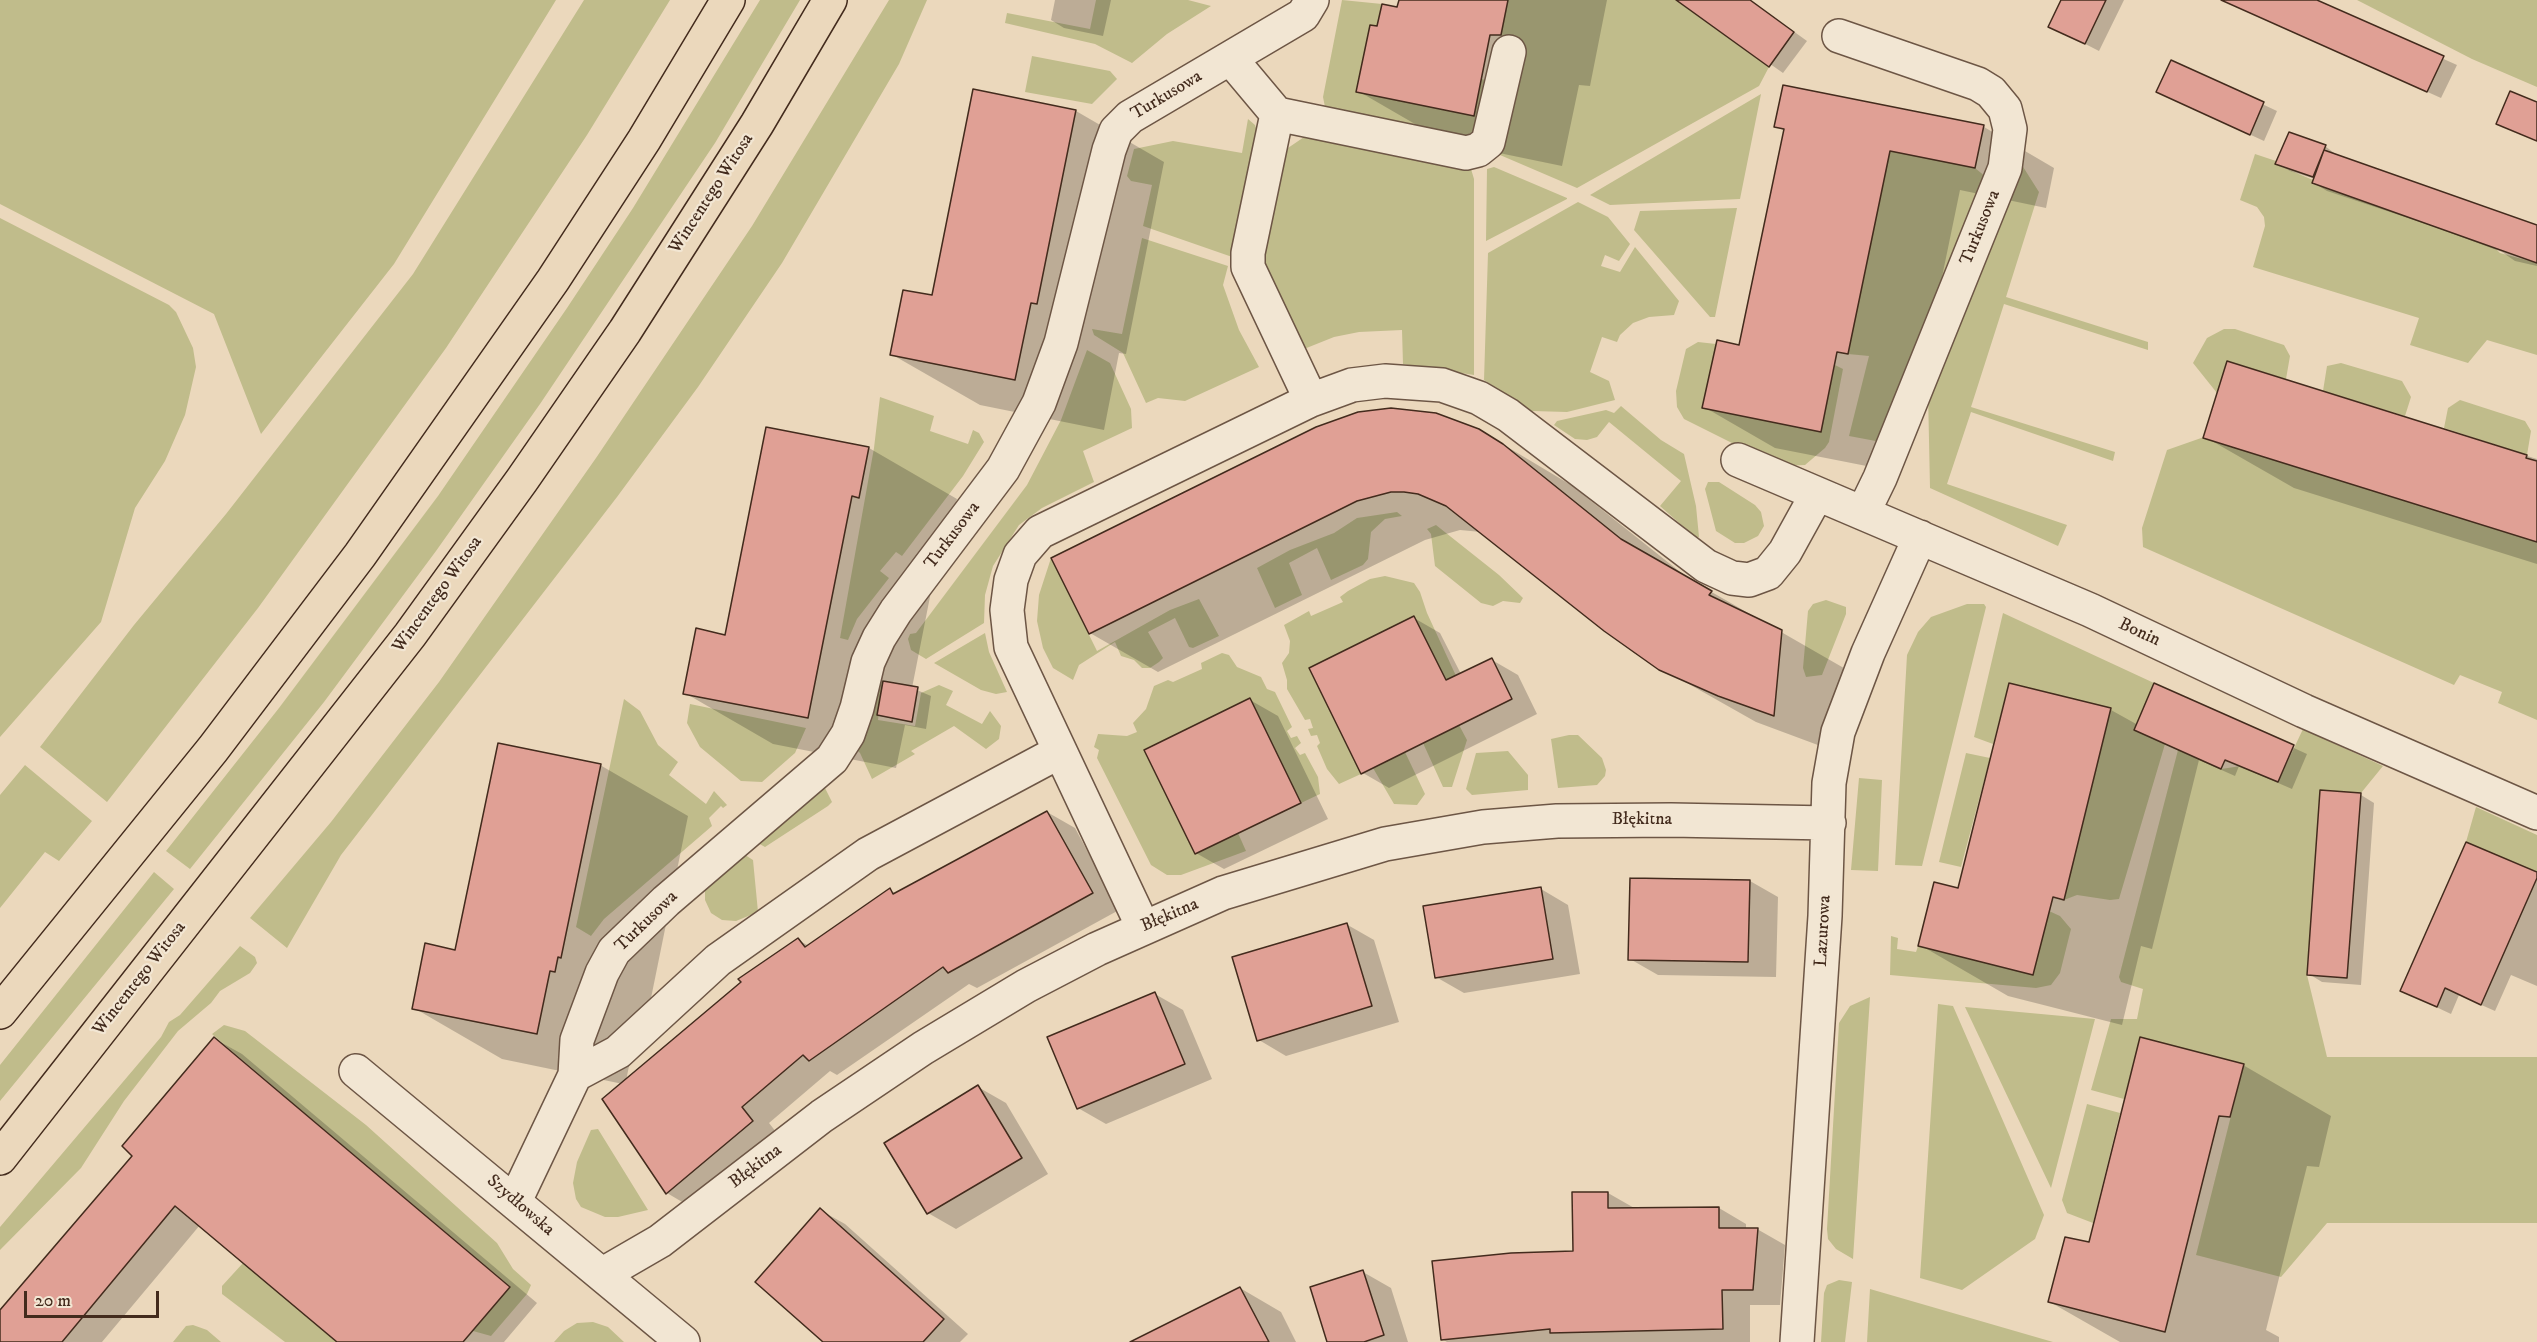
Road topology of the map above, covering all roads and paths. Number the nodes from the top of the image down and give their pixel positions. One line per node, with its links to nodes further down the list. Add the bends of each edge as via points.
1 (729, 0): 17 (main road, via 600,208 409,488 213,749)
2 (830, 0): 20 (main road, Wincentego Witosa, via 757,124 625,331 522,480 410,635)
3 (1312, 0): 6 (street, Turkusowa, via 1302,15)
4 (1839, 36): 11 (street, Turkusowa, via 1978,84 1992,92 2005,109 2010,129 2005,168)
5 (1509, 52): 7 (street, via 1488,142 1466,153)
6 (1230, 58): 7 (street); 19 (street, Turkusowa, via 1130,117 1116,132 1065,330 1039,403 1003,469 879,638 868,662 857,708 832,759 666,901 614,951 577,1040)
7 (1277, 114): 8 (street, via 1248,267)
8 (1311, 400): 10 (street, via 1352,385 1385,381 1442,385 1479,398 1524,426 1706,566 1732,578 1749,580 1768,573 1785,552); 13 (street, via 1040,532 1020,555 1006,610 1011,647)
9 (1738, 460): 10 (street, Bonin)
10 (1817, 494): 11 (street, Bonin)
11 (1863, 513): 12 (street, Bonin)
12 (1920, 537): 14 (street, Bonin); 15 (street, Lazurowa, via 1838,732 1829,783)
13 (1059, 752): 16 (street); 19 (street, via 868,854 718,960 618,1052)
14 (2537, 813)
15 (1829, 824): 16 (street, Błękitna, via 1671,820 1557,821 1483,827 1385,844 1307,866 1223,894); 24 (street, Lazurowa)
16 (1143, 927): 22 (street, Błękitna, via 1026,986 923,1048 822,1116 660,1241)
17 (0, 1012)
18 (356, 1071): 21 (street, Szydłowska)
19 (575, 1075): 21 (street, Turkusowa)
20 (0, 1158)
21 (516, 1201): 22 (street, Szydłowska)
22 (603, 1275): 23 (street, Szydłowska)
23 (683, 1342)
24 (1797, 1342)

